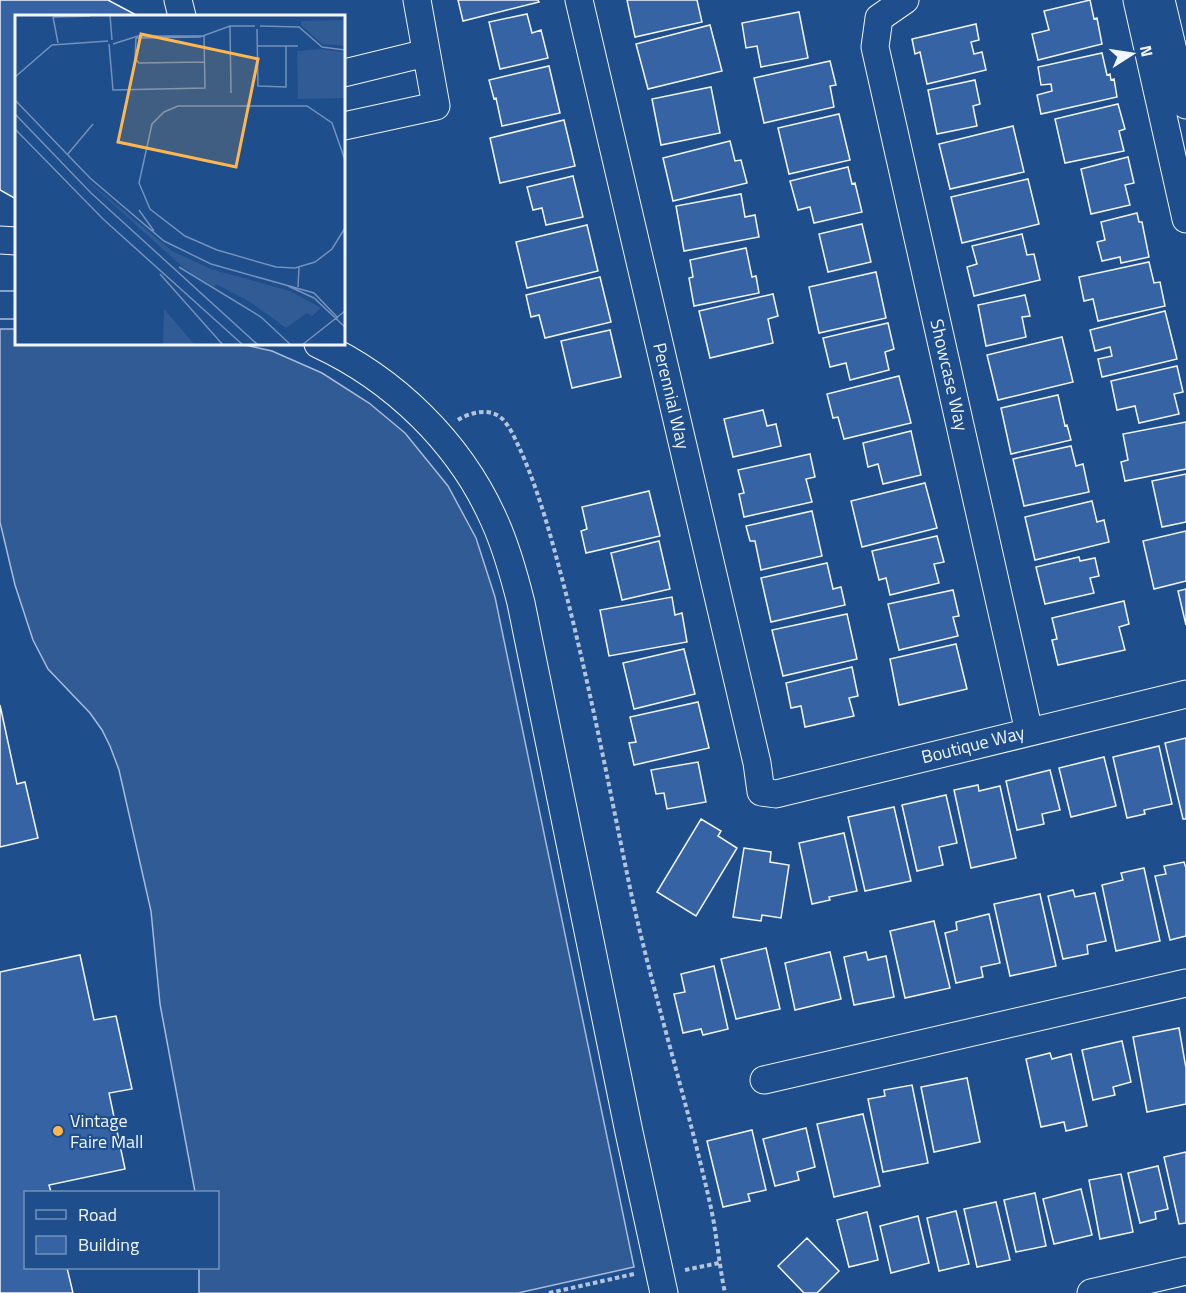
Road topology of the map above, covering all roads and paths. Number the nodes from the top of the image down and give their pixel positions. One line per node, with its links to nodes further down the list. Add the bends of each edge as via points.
1 (178, 0): 7 (street)
2 (417, 0): 8 (street)
3 (579, 0): 19 (street, Perennial Way)
4 (905, 0): 18 (street, Showcase Way, via 879,18 875,47)
5 (1137, 0): 12 (street)
6 (1161, 0): 10 (street)
7 (182, 15)
8 (426, 53): 9 (street); 11 (street, via 436,106)
9 (345, 73)
10 (1186, 105)
11 (345, 126)
12 (1186, 219)
13 (0, 240): 14 (street)
14 (15, 241)
15 (320, 345): 27 (street, via 388,387 443,438 480,491 504,546 521,603)
16 (457, 420): 22 (path, via 488,412 504,420 521,451 543,510 573,622 649,971 675,1059 711,1210)
17 (1186, 694): 18 (street, Boutique Way)
18 (1029, 732): 19 (street, Boutique Way, via 776,794)
19 (761, 792)
20 (1186, 983): 21 (street)
21 (764, 1080)
22 (718, 1263): 23 (path); 28 (path)
23 (685, 1270)
24 (1186, 1271): 29 (street)
25 (634, 1274): 26 (path)
26 (549, 1293)
27 (664, 1293)
28 (725, 1293)
29 (1091, 1293)

